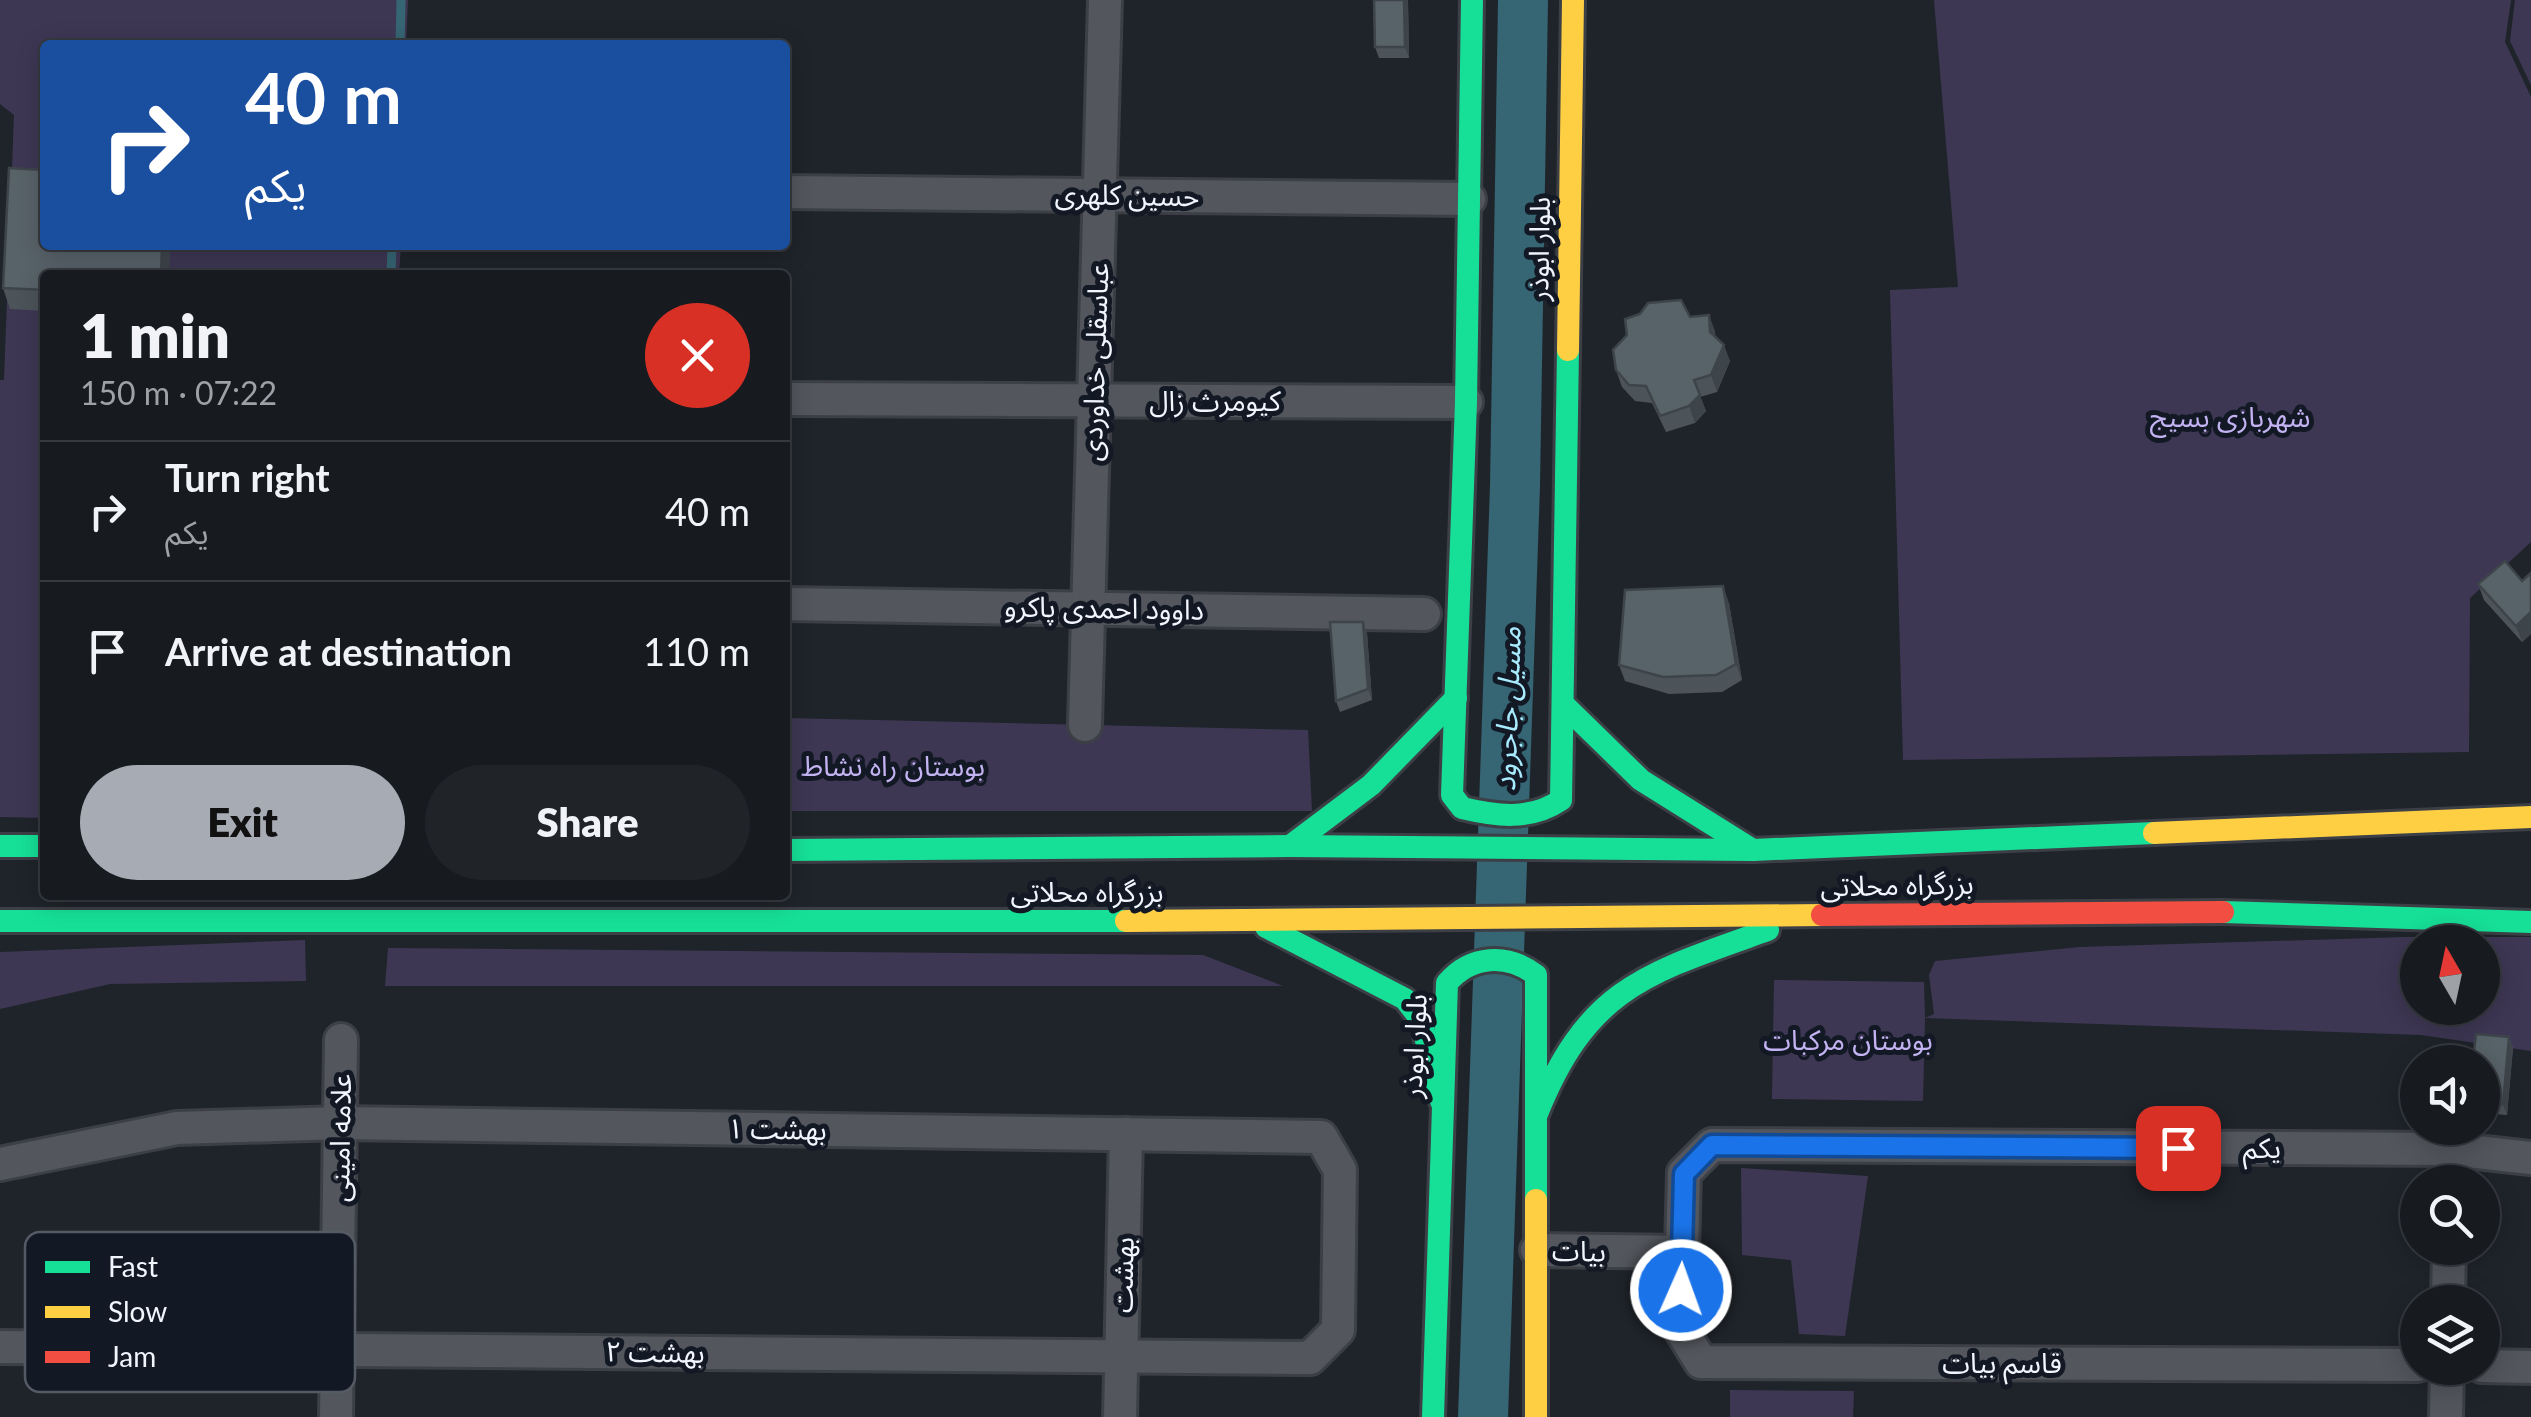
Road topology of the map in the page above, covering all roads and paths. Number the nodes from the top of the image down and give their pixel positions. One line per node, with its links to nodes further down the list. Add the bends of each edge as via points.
1 (1106, 0): 5 (street, عباسقلی خداوردی)
2 (1472, 0): 6 (main road)
3 (1572, 0): 14 (main road, بلوار ابوذر)
4 (790, 192): 5 (street, حسین کلهری)
5 (1100, 195): 6 (street, حسین کلهری); 8 (street, عباسقلی خداوردی)
6 (1469, 199): 9 (main road)
7 (790, 399): 8 (street, کیومرث زال)
8 (1094, 400): 9 (street, کیومرث زال); 11 (street, عباسقلی خداوردی)
9 (1466, 402): 13 (main road)
10 (790, 604): 11 (street, داوود احمدی پاکرو)
11 (1088, 608): 12 (street, داوود احمدی پاکرو); 15 (street, عباسقلی خداوردی)
12 (1424, 614)
13 (1456, 698): 14 (main road, بلوار ابوذر, via 1452,796 1462,808 1483,813 1526,815 1561,800); 20 (main road, via 1371,786)
14 (1563, 704): 23 (main road, via 1641,780)
15 (1085, 724)
16 (2531, 817): 17 (main road, بزرگراه محلاتی)
17 (2149, 836): 21 (main road); 23 (main road, بزرگراه محلاتی)
18 (0, 846): 19 (main road)
19 (40, 846)
20 (1290, 846): 22 (main road, بزرگراه محلاتی); 23 (main road, بزرگراه محلاتی)
21 (2186, 849)
22 (790, 850)
23 (1753, 850)
24 (2204, 880): 27 (main road, via 2200,898)
25 (532, 900): 32 (main road)
26 (659, 900): 33 (main road)
27 (2175, 913): 28 (main road, بزرگراه محلاتی); 31 (main road, بزرگراه محلاتی)
28 (1806, 916): 30 (main road, بزرگراه محلاتی); 36 (main road, via 1660,970 1612,997 1571,1037)
29 (0, 921): 32 (main road, بزرگراه محلاتی)
30 (1254, 921): 33 (main road, بزرگراه محلاتی); 35 (main road, via 1405,999 1421,1020)
31 (2531, 922)
32 (506, 924): 33 (main road, بزرگراه محلاتی)
33 (700, 924)
34 (341, 1040): 37 (street, علامه امینی)
35 (1440, 1101): 36 (main road, بلوار ابوذر, via 1444,1003 1453,974 1478,961 1521,963 1536,975); 58 (main road, بلوار ابوذر)
36 (1536, 1114): 44 (main road, بلوار ابوذر)
37 (340, 1123): 38 (street, بهشت ۱); 41 (street, بهشت ۱, via 177,1128); 43 (street, علامه امینی)
38 (1126, 1134): 49 (street, بهشت); 50 (street, بهشت ۱, via 1321,1138 1340,1170 1338,1330)
39 (2450, 1149): 40 (street, یکم); 42 (street); 45 (street, یکم, via 1712,1145 1684,1174)
40 (2531, 1158)
41 (0, 1164)
42 (2450, 1165)
43 (339, 1232)
44 (1537, 1250): 45 (street, بیات); 59 (main road, بلوار ابوذر)
45 (1682, 1252): 51 (street, قاسم بیات, via 1680,1328 1702,1362)
46 (0, 1347): 47 (street, بهشت ۲)
47 (25, 1347)
48 (355, 1348): 49 (street, بهشت ۲)
49 (1122, 1356): 50 (street, بهشت ۲); 57 (street, بهشت)
50 (1310, 1358)
51 (2400, 1365)
52 (2500, 1366): 53 (street)
53 (2531, 1366)
54 (2447, 1385): 60 (street)
55 (336, 1392): 56 (street, علامه امینی)
56 (336, 1417)
57 (1120, 1417)
58 (1433, 1417)
59 (1536, 1417)
60 (2446, 1417)

